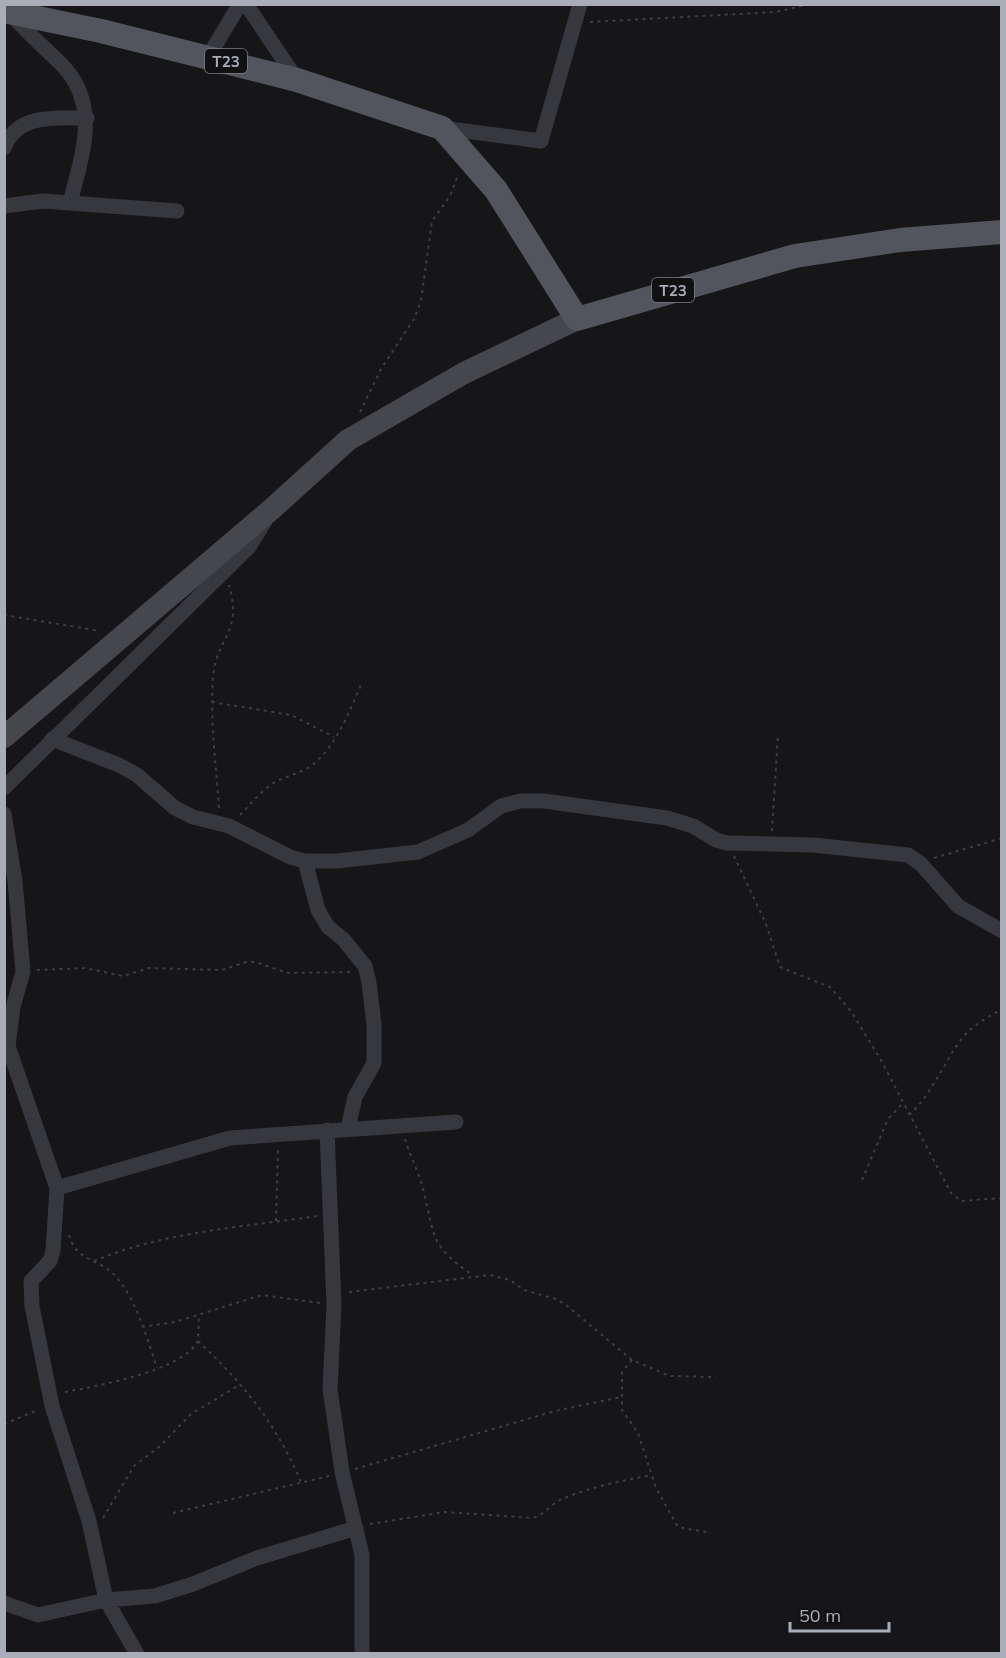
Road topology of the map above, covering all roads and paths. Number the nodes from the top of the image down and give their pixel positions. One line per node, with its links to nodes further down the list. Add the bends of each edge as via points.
1 (240, 4): 7 (street)
2 (246, 4): 8 (street)
3 (580, 4): 6 (street)
4 (809, 4): 6 (path, via 776,12)
5 (7, 12): 7 (main road, T23); 9 (street, via 76,81)
6 (575, 23): 10 (street, via 541,141)
7 (208, 57): 8 (main road, T23)
8 (297, 80): 10 (main road, T23)
9 (87, 118): 11 (street, via 30,122 11,134); 13 (street)
10 (442, 128): 17 (main road, via 496,190)
11 (4, 148)
12 (459, 171): 18 (path, via 450,196 432,221 421,302 414,319 381,369)
13 (70, 203): 14 (street, via 44,201); 15 (street)
14 (4, 206)
15 (177, 211)
16 (1002, 232): 17 (main road, T23, via 900,240 795,256)
17 (577, 319): 18 (main road, via 464,373)
18 (348, 440): 19 (main road)
19 (273, 508): 20 (street, via 249,547); 22 (main road)
20 (225, 571): 24 (path, via 234,616 216,658); 28 (street)
21 (4, 615): 22 (path)
22 (123, 636): 26 (main road)
23 (362, 683): 27 (path)
24 (212, 702): 27 (path, via 291,715); 31 (path)
25 (778, 734): 34 (path)
26 (4, 737)
27 (334, 737): 31 (path, via 318,760 266,788)
28 (52, 739): 29 (street); 31 (street, via 119,765 193,817)
29 (4, 788)
30 (4, 814): 38 (street, via 9,830)
31 (225, 824): 35 (street)
32 (1002, 837): 36 (path)
33 (727, 843): 34 (street); 35 (street, via 667,818 520,801 501,806 468,830 418,852); 41 (path, via 765,924 780,967 838,994 882,1062)
34 (771, 843): 36 (street, via 877,850 908,855)
35 (305, 861): 39 (street, via 318,910 328,927 357,955)
36 (921, 864): 37 (street, via 957,906)
37 (1002, 932)
38 (23, 972): 39 (path, via 78,967 123,976 149,968 222,970 246,962 288,973); 49 (street, via 8,1046)
39 (366, 972): 45 (street, via 374,1024 374,1064 355,1097)
40 (1002, 1009): 42 (path, via 963,1038 929,1093)
41 (902, 1104): 42 (path); 48 (path, via 888,1119)
42 (909, 1115): 50 (path, via 955,1197 978,1202)
43 (456, 1122): 44 (street)
44 (401, 1125): 45 (street); 55 (path, via 424,1191 435,1241 446,1257)
45 (348, 1128): 46 (street)
46 (327, 1130): 47 (street); 52 (street)
47 (278, 1134): 49 (street, via 230,1138); 53 (path)
48 (862, 1180)
49 (57, 1188): 51 (street)
50 (1002, 1198)
51 (57, 1207): 54 (path, via 74,1250); 65 (street, via 50,1261 36,1274 30,1289)
52 (332, 1214): 53 (path); 56 (street)
53 (276, 1222): 54 (path, via 180,1237 121,1250)
54 (94, 1261): 58 (path, via 117,1278)
55 (472, 1275): 56 (path); 60 (path, via 501,1276 524,1290 556,1299)
56 (334, 1299): 57 (path, via 262,1294); 67 (street, via 330,1389)
57 (199, 1315): 58 (path); 59 (path)
58 (142, 1327): 61 (path)
59 (198, 1341): 61 (path, via 186,1353); 63 (path)
60 (632, 1360): 62 (path, via 679,1378); 64 (path, via 622,1372)
61 (157, 1368): 65 (path)
62 (716, 1377)
63 (241, 1384): 69 (path, via 268,1417); 73 (path, via 190,1414 159,1447 134,1466)
64 (621, 1397): 67 (path, via 555,1411); 68 (path, via 624,1416 635,1428)
65 (51, 1400): 66 (path); 73 (street)
66 (4, 1424)
67 (342, 1472): 69 (path); 71 (street)
68 (652, 1475): 71 (path, via 572,1495 532,1518 445,1512); 72 (path, via 678,1527)
69 (302, 1485): 70 (path)
70 (173, 1513)
71 (356, 1528): 74 (street, via 257,1558 171,1591); 77 (street, via 364,1575)
72 (711, 1533)
73 (93, 1536): 74 (street)
74 (106, 1600): 75 (street, via 38,1615); 76 (street)
75 (4, 1603)
76 (137, 1653)
77 (362, 1653)

